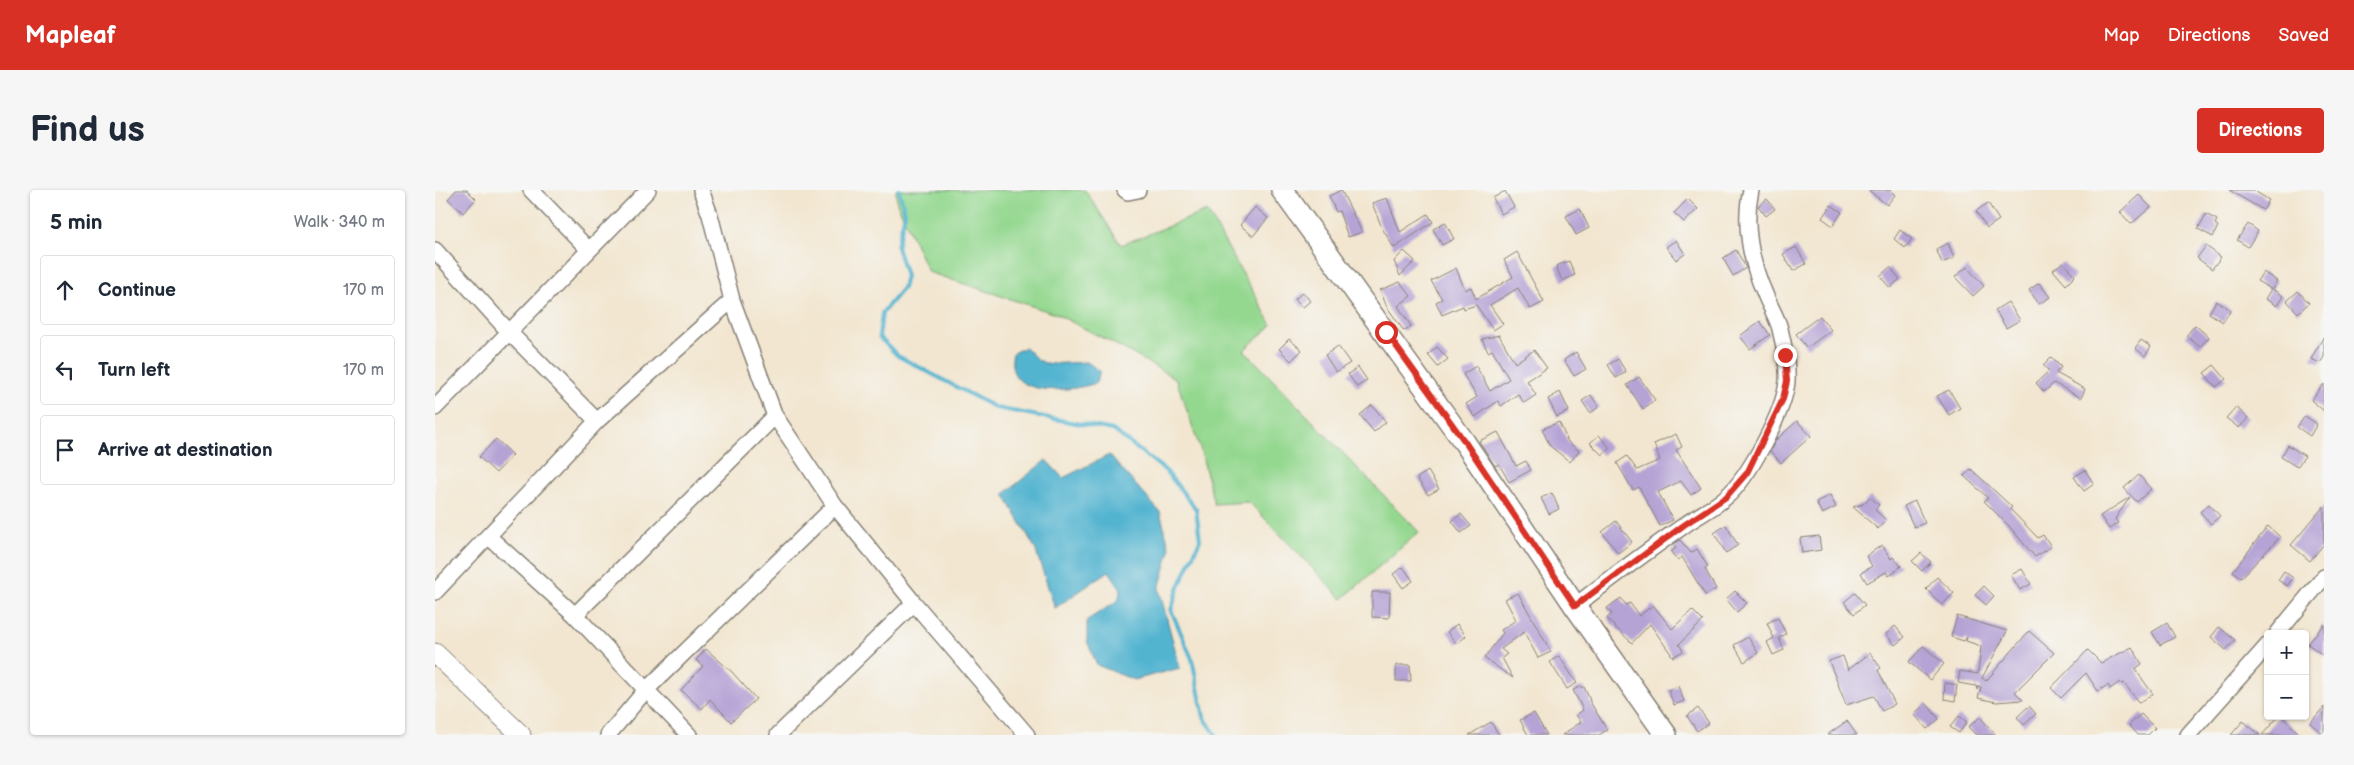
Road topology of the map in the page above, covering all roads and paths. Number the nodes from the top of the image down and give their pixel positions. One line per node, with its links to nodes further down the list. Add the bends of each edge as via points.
1 (531, 190): 9 (street)
2 (648, 190): 9 (street)
3 (701, 190): 10 (street)
4 (1125, 190): 5 (street)
5 (1138, 190)
6 (1282, 190): 20 (main road, via 1465,442)
7 (1751, 190): 20 (street, via 1749,236 1753,260 1780,327 1785,355 1787,381 1775,419 1747,473 1726,497)
8 (435, 250): 11 (street)
9 (589, 250): 11 (street)
10 (732, 300): 13 (street); 14 (street)
11 (510, 333): 12 (street); 14 (street)
12 (435, 408)
13 (775, 416): 15 (street); 21 (street)
14 (597, 421): 16 (street)
15 (835, 506): 19 (street); 25 (street)
16 (488, 536): 18 (street); 21 (street)
17 (2324, 578): 22 (street)
18 (435, 592)
19 (915, 603): 29 (street); 30 (street)
20 (1575, 606): 31 (main road)
21 (575, 615): 25 (street)
22 (2280, 630)
23 (2264, 650): 32 (street)
24 (435, 653): 26 (street)
25 (645, 692): 27 (street); 28 (street)
26 (521, 735)
27 (608, 735)
28 (689, 735)
29 (778, 735)
30 (1027, 735)
31 (1665, 735)
32 (2188, 735)

